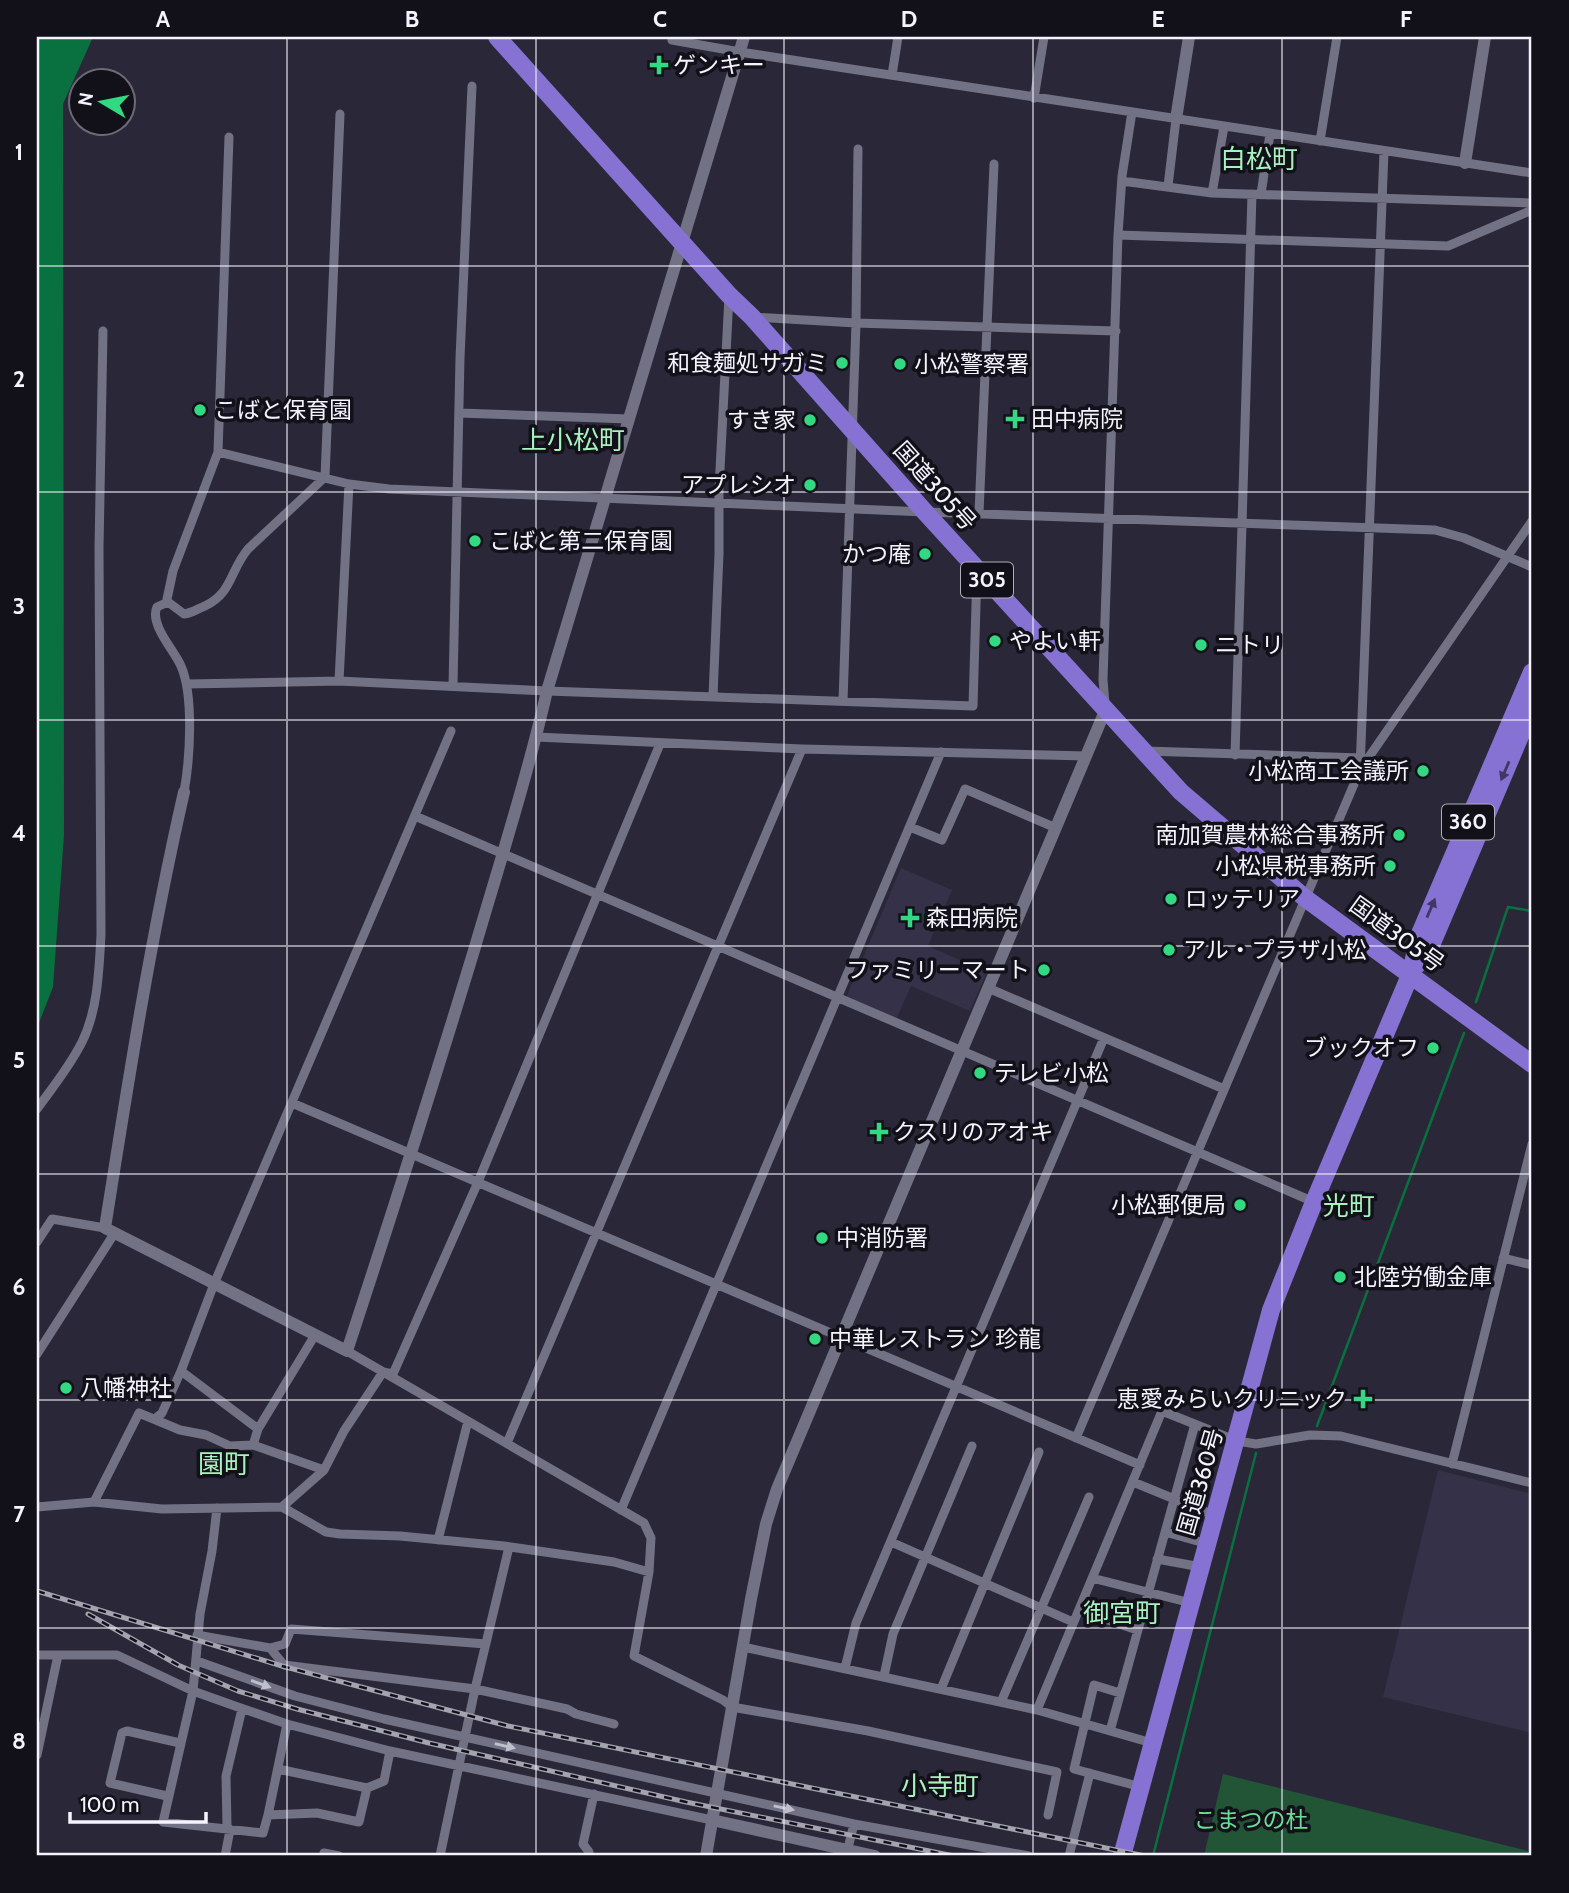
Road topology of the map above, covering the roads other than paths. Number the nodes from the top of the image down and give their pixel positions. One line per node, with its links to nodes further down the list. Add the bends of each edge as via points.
1 (497, 37): 36 (highway, 国道305号 / 305)
2 (672, 37): 9 (street)
3 (744, 37): 9 (street)
4 (898, 37): 10 (street)
5 (1044, 37): 12 (street)
6 (1189, 37): 15 (street)
7 (1337, 37): 19 (street)
8 (1485, 37): 22 (street)
9 (740, 52): 10 (street); 36 (street)
10 (892, 75): 12 (street)
11 (472, 86): 43 (street)
12 (1034, 98): 13 (street)
13 (1132, 112): 15 (street); 25 (street)
14 (340, 114): 47 (street)
15 (1176, 119): 16 (street); 26 (street)
16 (1224, 127): 17 (street); 27 (street)
17 (1270, 134): 19 (street); 28 (street)
18 (229, 137): 46 (street)
19 (1320, 141): 21 (street)
20 (858, 149): 39 (street)
21 (1384, 151): 22 (street); 29 (street)
22 (1465, 163): 24 (street)
23 (994, 164): 40 (street)
24 (1532, 173)
25 (1122, 181): 26 (street); 33 (street)
26 (1168, 186): 27 (street)
27 (1212, 193): 28 (street)
28 (1256, 194): 29 (street); 34 (street)
29 (1382, 199): 30 (street); 35 (street)
30 (1532, 202): 32 (street)
31 (1532, 210): 32 (street)
32 (1521, 215): 35 (street, via 1448,246)
33 (1118, 236): 34 (street); 42 (street)
34 (1250, 241): 35 (street); 56 (street)
35 (1381, 243): 58 (street)
36 (682, 244): 37 (highway, 国道305号 / 305); 44 (street)
37 (729, 295): 38 (highway, 国道305号 / 305); 51 (street)
38 (752, 317): 39 (street); 45 (highway, 国道305号 / 305)
39 (856, 323): 40 (street); 45 (street)
40 (988, 326): 42 (street); 54 (street)
41 (103, 331): 99 (street, via 98,976 84,1039)
42 (1116, 331): 55 (street)
43 (459, 413): 44 (street); 49 (street)
44 (629, 419): 50 (street)
45 (853, 431): 52 (street); 53 (highway, 国道305号 / 305)
46 (218, 452): 47 (street); 62 (street, via 173,572)
47 (325, 477): 48 (street); 62 (street, via 248,549 223,596 184,614)
48 (349, 484): 49 (street); 64 (street)
49 (457, 492): 50 (street); 66 (street)
50 (605, 499): 51 (street); 67 (street)
51 (719, 504): 52 (street); 68 (street)
52 (850, 508): 53 (street); 69 (street)
53 (925, 512): 54 (street); 61 (highway, 国道305号 / 305)
54 (979, 513): 55 (street)
55 (1111, 517): 56 (street); 71 (street)
56 (1242, 522): 58 (street); 78 (street)
57 (1532, 522): 59 (street)
58 (1371, 527): 59 (street, via 1451,533); 80 (street)
59 (1509, 556): 60 (street); 81 (street)
60 (1532, 567)
61 (977, 568): 69 (street, via 973,706); 71 (highway, 国道305号 / 305)
62 (168, 602): 65 (street, via 155,614)
63 (1532, 672): 90 (highway, 国道360号 / 360, one-way to 63, via 1419,936)
64 (340, 681): 65 (street); 66 (street)
65 (187, 684): 82 (street, via 190,750)
66 (453, 686): 67 (street)
67 (547, 691): 68 (street); 73 (street)
68 (713, 696): 69 (street)
69 (843, 701)
70 (1532, 708): 90 (highway, 国道360号 / 360, one-way to 90, via 1432,943)
71 (1105, 711): 77 (highway, 国道305号 / 305); 79 (street)
72 (451, 731): 83 (street)
73 (536, 737): 74 (street); 86 (street)
74 (660, 744): 75 (street); 87 (street)
75 (802, 749): 76 (street); 89 (street)
76 (941, 751): 79 (street); 84 (street)
77 (1143, 751): 78 (street); 88 (highway, 国道305号 / 305, via 1181,792)
78 (1235, 755): 80 (street)
79 (1087, 756): 85 (street)
80 (1361, 758): 81 (street)
81 (1360, 770): 88 (street)
82 (184, 792): 105 (street, via 132,1053)
83 (415, 816): 86 (street); 98 (street)
84 (910, 827): 85 (street, via 942,840 965,789); 92 (street)
85 (1056, 828): 91 (street)
86 (503, 854): 87 (street); 102 (street)
87 (599, 895): 89 (street); 103 (street)
88 (1305, 898): 90 (highway, 国道305号 / 305); 96 (street)
89 (718, 946): 92 (street); 106 (street)
90 (1410, 973): 95 (highway, 国道305号 / 305); 104 (highway, 国道360号 / 360)
91 (989, 988): 93 (street); 94 (street)
92 (838, 998): 94 (street); 111 (street)
93 (1104, 1038): 96 (street); 97 (street)
94 (962, 1051): 97 (street); 113 (street)
95 (1532, 1064)
96 (1224, 1089): 101 (street)
97 (1078, 1100): 101 (street); 119 (street)
98 (292, 1103): 102 (street); 110 (street)
99 (37, 1109)
100 (1532, 1144): 108 (street)
101 (1198, 1151): 104 (street); 125 (street)
102 (412, 1154): 103 (street); 115 (street)
103 (478, 1182): 106 (street); 118 (street, via 393,1374)
104 (1314, 1202): 126 (highway, 国道360号 / 360, via 1271,1310)
105 (109, 1231): 107 (street, via 52,1219); 110 (street); 114 (street)
106 (597, 1232): 111 (street); 127 (street)
107 (37, 1242)
108 (1503, 1258): 109 (street); 131 (street)
109 (1532, 1265)
110 (214, 1284): 112 (street); 117 (street)
111 (718, 1284): 113 (street); 143 (street)
112 (315, 1335): 115 (street); 123 (street)
113 (841, 1338): 119 (street); 164 (street, via 777,1489)
114 (40, 1341): 116 (street)
115 (346, 1352): 118 (street)
116 (37, 1354)
117 (181, 1371): 120 (street); 123 (street)
118 (383, 1372): 121 (street); 133 (street)
119 (957, 1386): 125 (street); 147 (street)
120 (155, 1419): 128 (street, via 230,1446); 138 (street, via 139,1413)
121 (468, 1421): 127 (street); 146 (street)
122 (1195, 1424): 124 (street); 132 (street, via 1162,1411); 137 (street)
123 (258, 1429): 128 (street)
124 (1213, 1431): 126 (street); 141 (street)
125 (1076, 1438): 132 (street)
126 (1237, 1441): 131 (street, via 1256,1444 1323,1434); 144 (highway, 国道360号 / 360)
127 (507, 1443): 143 (street)
128 (253, 1445): 133 (street)
129 (972, 1446): 150 (street)
130 (1039, 1452): 155 (street)
131 (1451, 1464): 135 (street)
132 (1140, 1465): 134 (street)
133 (324, 1470): 140 (street)
134 (1133, 1482): 137 (street); 154 (street)
135 (1532, 1483)
136 (1089, 1497): 158 (street)
137 (1174, 1500): 141 (street); 145 (street)
138 (94, 1502): 139 (street); 142 (street, via 162,1509)
139 (37, 1507)
140 (282, 1507): 142 (street); 146 (street, via 326,1532)
141 (1193, 1507): 144 (street)
142 (217, 1508): 162 (street)
143 (621, 1510): 153 (street, via 648,1529)
144 (1216, 1516): 148 (highway, 国道360号 / 360)
145 (1165, 1532): 148 (street); 151 (street)
146 (438, 1540): 149 (street)
147 (891, 1542): 150 (street); 169 (street, via 856,1623)
148 (1208, 1544): 152 (highway, 国道360号 / 360)
149 (509, 1547): 153 (street, via 614,1562); 163 (street)
150 (924, 1556): 155 (street); 170 (street, via 892,1634)
151 (1157, 1559): 152 (street); 156 (street)
152 (1201, 1567): 157 (highway, 国道360号 / 360)
153 (649, 1572): 176 (street, via 634,1656)
154 (1092, 1578): 156 (street); 159 (street)
155 (984, 1582): 158 (street); 172 (street)
156 (1148, 1591): 157 (street); 161 (street)
157 (1191, 1602): 185 (highway, 国道360号 / 360)
158 (1042, 1608): 160 (street); 175 (street)
159 (1079, 1609): 160 (street); 161 (street)
160 (1073, 1622): 178 (street)
161 (1138, 1630): 174 (street)
162 (197, 1635): 165 (street); 168 (street)
163 (486, 1644): 165 (street, via 291,1629 285,1644); 171 (street)
164 (743, 1647): 169 (street); 176 (street)
165 (270, 1648): 171 (street, via 284,1665)
166 (37, 1655): 167 (street)
167 (58, 1656): 173 (street, via 117,1655); 187 (street)
168 (197, 1661): 173 (street); 183 (street, one-way to 183, via 295,1696)
169 (845, 1668): 170 (street)
170 (884, 1676): 172 (street)
171 (475, 1689): 181 (street); 183 (street)
172 (941, 1689): 175 (street)
173 (192, 1691): 177 (street); 184 (street)
174 (1120, 1693): 179 (street, via 1094,1685); 182 (street)
175 (1001, 1702): 178 (street)
176 (732, 1707): 193 (street); 197 (street, via 1057,1772)
177 (242, 1709): 180 (street); 200 (street, via 226,1776)
178 (1037, 1710): 179 (street)
179 (1084, 1723): 182 (street); 190 (street, via 1074,1769)
180 (287, 1724): 186 (street); 189 (street)
181 (614, 1724)
182 (1110, 1731): 185 (street)
183 (465, 1737): 188 (street); 193 (street, one-way to 193)
184 (180, 1743): 195 (street); 195 (street, via 122,1733 110,1783)
185 (1152, 1743): 191 (highway, 国道360号 / 360)
186 (390, 1751): 188 (street); 192 (street, via 384,1781)
187 (37, 1755)
188 (459, 1765): 194 (street); 205 (street)
189 (278, 1769): 192 (street); 196 (street)
190 (1090, 1773): 191 (street); 210 (street)
191 (1141, 1787): 211 (highway, 国道360号 / 360)
192 (368, 1788): 196 (street, via 359,1822 317,1813)
193 (717, 1793): 198 (street); 199 (street, one-way to 199)
194 (594, 1794): 198 (street); 206 (street, via 583,1844)
195 (167, 1796): 200 (street, via 163,1822)
196 (268, 1815): 200 (street, via 263,1833)
197 (1048, 1815)
198 (712, 1821): 201 (street); 207 (street)
199 (854, 1824): 201 (street); 209 (street)
200 (230, 1830): 202 (street)
201 (847, 1853): 208 (street)
202 (225, 1856)
203 (323, 1856): 204 (street)
204 (339, 1856)
205 (440, 1856)
206 (588, 1856)
207 (706, 1856)
208 (875, 1856)
209 (1029, 1856)
210 (1069, 1856)
211 (1122, 1856)

